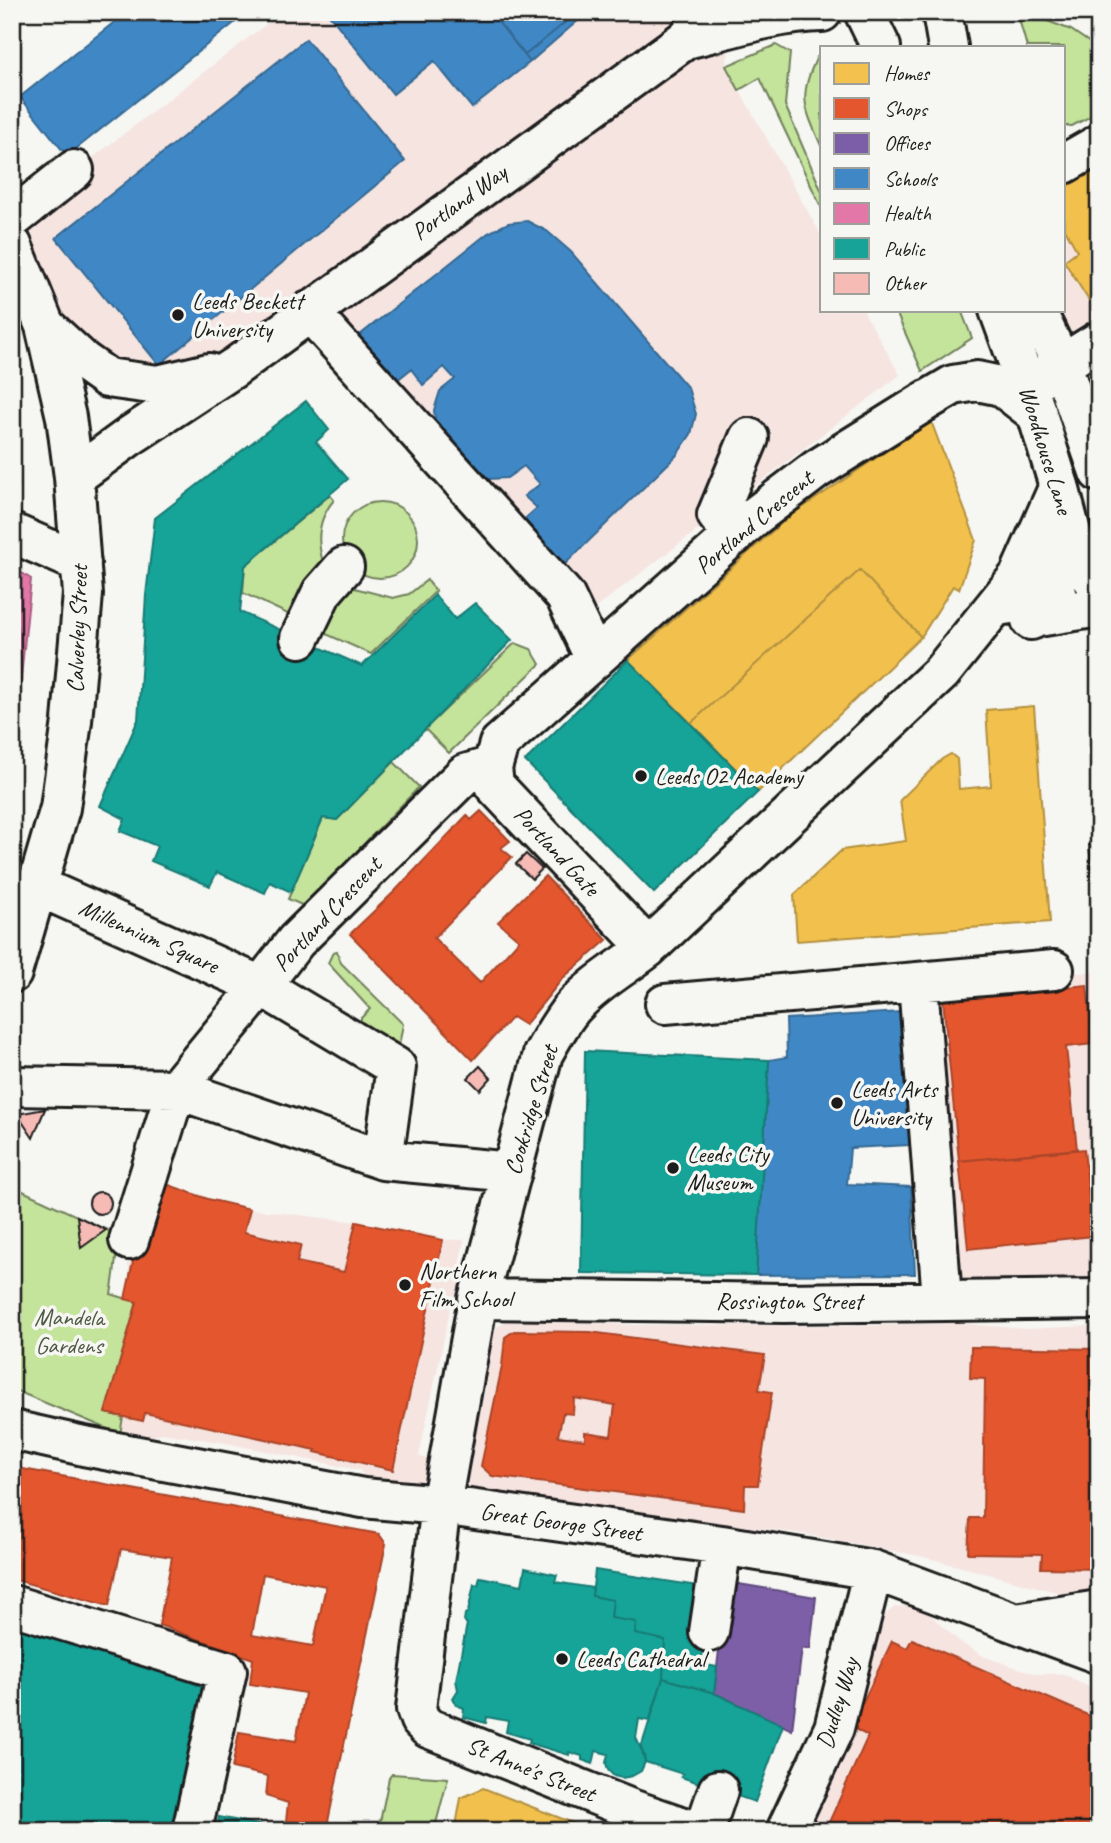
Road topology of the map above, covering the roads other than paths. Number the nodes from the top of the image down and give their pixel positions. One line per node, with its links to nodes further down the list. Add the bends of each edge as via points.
1 (824, 12): 3 (main road, Portland Way); 4 (main road, Portland Way)
2 (942, 12): 5 (main road)
3 (874, 23)
4 (698, 26): 11 (main road, Portland Way)
5 (948, 46)
6 (1099, 144): 7 (main road)
7 (1066, 163)
8 (74, 170): 9 (main road)
9 (12, 219)
10 (12, 245): 14 (main road, Calverley Street)
11 (309, 311): 17 (main road, Portland Way); 30 (main road, via 565,596)
12 (1000, 312): 18 (main road, Woodhouse Lane)
13 (1037, 312): 16 (main road, Woodhouse Lane)
14 (45, 326): 17 (main road, Portland Way, via 107,378 158,385); 21 (main road, Calverley Street)
15 (1099, 341): 16 (main road)
16 (1061, 363): 18 (main road); 20 (main road, Woodhouse Lane)
17 (235, 367): 21 (main road, Portland Way)
18 (1026, 398): 22 (main road, Woodhouse Lane); 23 (main road, Portland Crescent, via 1001,386 953,385 817,469)
19 (760, 435): 23 (main road, via 742,504)
20 (1099, 472)
21 (75, 477): 25 (main road, Calverley Street)
22 (1059, 486): 27 (main road, Woodhouse Lane, via 1078,559); 31 (main road, Cookridge Street, via 1019,576)
23 (744, 527): 30 (main road, Portland Crescent)
24 (12, 533): 25 (main road)
25 (81, 563): 33 (main road, Calverley Street, via 83,594 72,721 60,808)
26 (344, 567): 29 (main road, via 322,592)
27 (1099, 587)
28 (1099, 607): 31 (main road, Cookridge Street, via 1038,617)
29 (300, 638)
30 (595, 659): 32 (main road, Portland Crescent)
31 (941, 673): 34 (main road, Cookridge Street)
32 (496, 756): 34 (main road, Portland Gate, via 494,785); 38 (main road, Portland Crescent, via 465,774 296,941)
33 (37, 886): 36 (main road, Calverley Street); 38 (main road, Millennium Square)
34 (648, 948): 43 (main road, Cookridge Street, via 594,988 557,1029 544,1054)
35 (1054, 970): 37 (main road)
36 (12, 973)
37 (918, 983): 39 (main road); 47 (main road)
38 (261, 986): 41 (main road); 42 (main road, Millennium Square, via 397,1067)
39 (665, 1004)
40 (12, 1086): 41 (main road)
41 (176, 1089): 42 (main road); 44 (main road)
42 (383, 1160): 43 (main road)
43 (512, 1172): 45 (main road, Cookridge Street)
44 (129, 1240)
45 (478, 1299): 47 (main road, Rossington Street); 49 (main road, Cookridge Street)
46 (1099, 1299): 47 (main road, Rossington Street)
47 (942, 1300)
48 (12, 1430): 49 (main road, Great George Street, via 363,1498)
49 (441, 1505): 50 (main road, Great George Street); 57 (main road, Cookridge Street)
50 (722, 1545): 51 (main road, Great George Street); 55 (main road)
51 (873, 1570): 54 (main road, Great George Street); 61 (main road, Dudley Way, via 834,1728)
52 (12, 1605): 60 (main road, via 227,1671)
53 (1099, 1609): 54 (main road)
54 (1014, 1623): 56 (main road, Great George Street)
55 (709, 1632)
56 (1099, 1654)
57 (416, 1709): 59 (main road, St Anne's Street, via 428,1728)
58 (718, 1790): 59 (main road)
59 (690, 1829)
60 (192, 1831)
61 (786, 1831)

